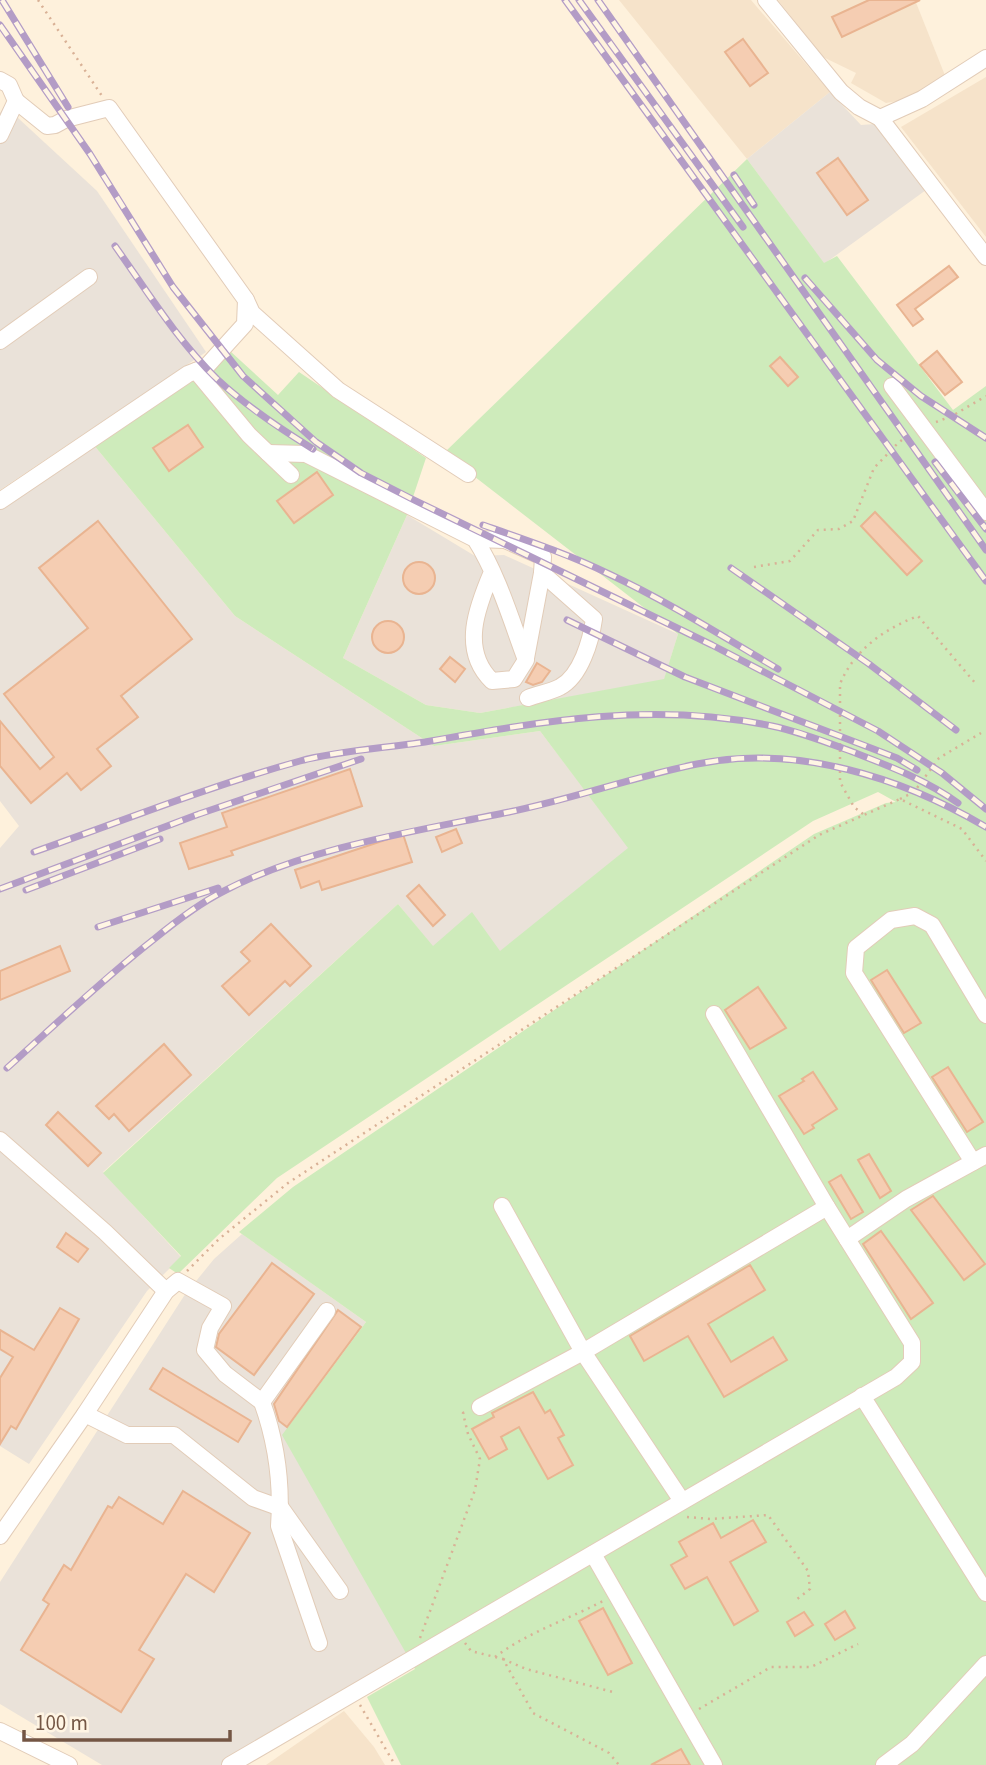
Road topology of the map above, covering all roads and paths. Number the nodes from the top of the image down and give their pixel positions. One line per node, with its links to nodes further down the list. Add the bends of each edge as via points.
1 (38, 0): 6 (path)
2 (766, 0): 7 (street, via 841,92)
3 (986, 58): 7 (street, via 922,99)
4 (0, 80): 5 (street, via 9,85)
5 (16, 101): 6 (street, via 47,125); 8 (street)
6 (109, 108): 11 (street)
7 (880, 118): 9 (street)
8 (0, 135)
9 (986, 257)
10 (89, 277): 12 (street)
11 (246, 300): 13 (street, via 245,324); 18 (street, via 252,313 338,390)
12 (0, 341)
13 (196, 371): 17 (street); 20 (street)
14 (892, 386): 16 (street)
15 (986, 396): 16 (path)
16 (925, 429): 21 (street); 23 (path, via 912,432 874,468 853,521 839,529 818,530 790,561)
17 (268, 453): 19 (street); 22 (street, via 306,454)
18 (468, 474)
19 (291, 475)
20 (0, 501)
21 (986, 512)
22 (475, 539): 24 (street); 25 (street, via 505,540 543,557)
23 (754, 567)
24 (492, 572): 26 (street); 26 (street, via 472,638 482,672 492,681 514,679)
25 (542, 573): 26 (street); 28 (street, via 594,619 591,641 562,687)
26 (526, 660)
27 (976, 684): 31 (path, via 918,616 869,642 839,684 840,782)
28 (528, 698)
29 (981, 733): 30 (path, via 939,758 914,792)
30 (900, 799): 31 (path); 32 (path, via 962,829)
31 (863, 814): 40 (path, via 819,835 288,1183)
32 (986, 861)
33 (714, 1014): 38 (street)
34 (986, 1015): 36 (street, via 932,925 915,916 891,920 856,948 854,973)
35 (0, 1140): 40 (street)
36 (979, 1158): 39 (street)
37 (502, 1206): 42 (street)
38 (827, 1207): 39 (street); 42 (street)
39 (847, 1239): 43 (street, via 912,1343 912,1362)
40 (172, 1286): 44 (street, via 223,1306 210,1328 205,1350 225,1374); 46 (street)
41 (327, 1311): 44 (street)
42 (583, 1352): 45 (street); 48 (street)
43 (862, 1396): 48 (street); 52 (street)
44 (262, 1402): 47 (street, via 273,1434)
45 (481, 1407): 56 (path, via 463,1413 480,1459 475,1490)
46 (85, 1414): 47 (street, via 127,1435 174,1435 253,1498); 49 (street)
47 (281, 1508): 51 (street); 57 (street, via 279,1527)
48 (684, 1509): 50 (street); 54 (path, via 711,1518 768,1515 808,1570 810,1589)
49 (0, 1536)
50 (593, 1553): 53 (street); 55 (street)
51 (340, 1591)
52 (986, 1593)
53 (616, 1594): 59 (path, via 514,1643); 64 (street)
54 (796, 1600)
55 (456, 1633): 59 (path, via 471,1651); 63 (street)
56 (420, 1638)
57 (319, 1643)
58 (858, 1644): 64 (path, via 811,1667 771,1667 701,1709)
59 (495, 1657): 60 (path)
60 (503, 1659): 62 (path); 69 (path, via 533,1713 609,1753)
61 (986, 1664): 71 (street, via 912,1744)
62 (613, 1692)
63 (353, 1694): 67 (street); 68 (path)
64 (682, 1710): 70 (street)
65 (0, 1731): 66 (street)
66 (69, 1765)
67 (230, 1765)
68 (395, 1765)
69 (619, 1765)
70 (714, 1765)
71 (884, 1765)

